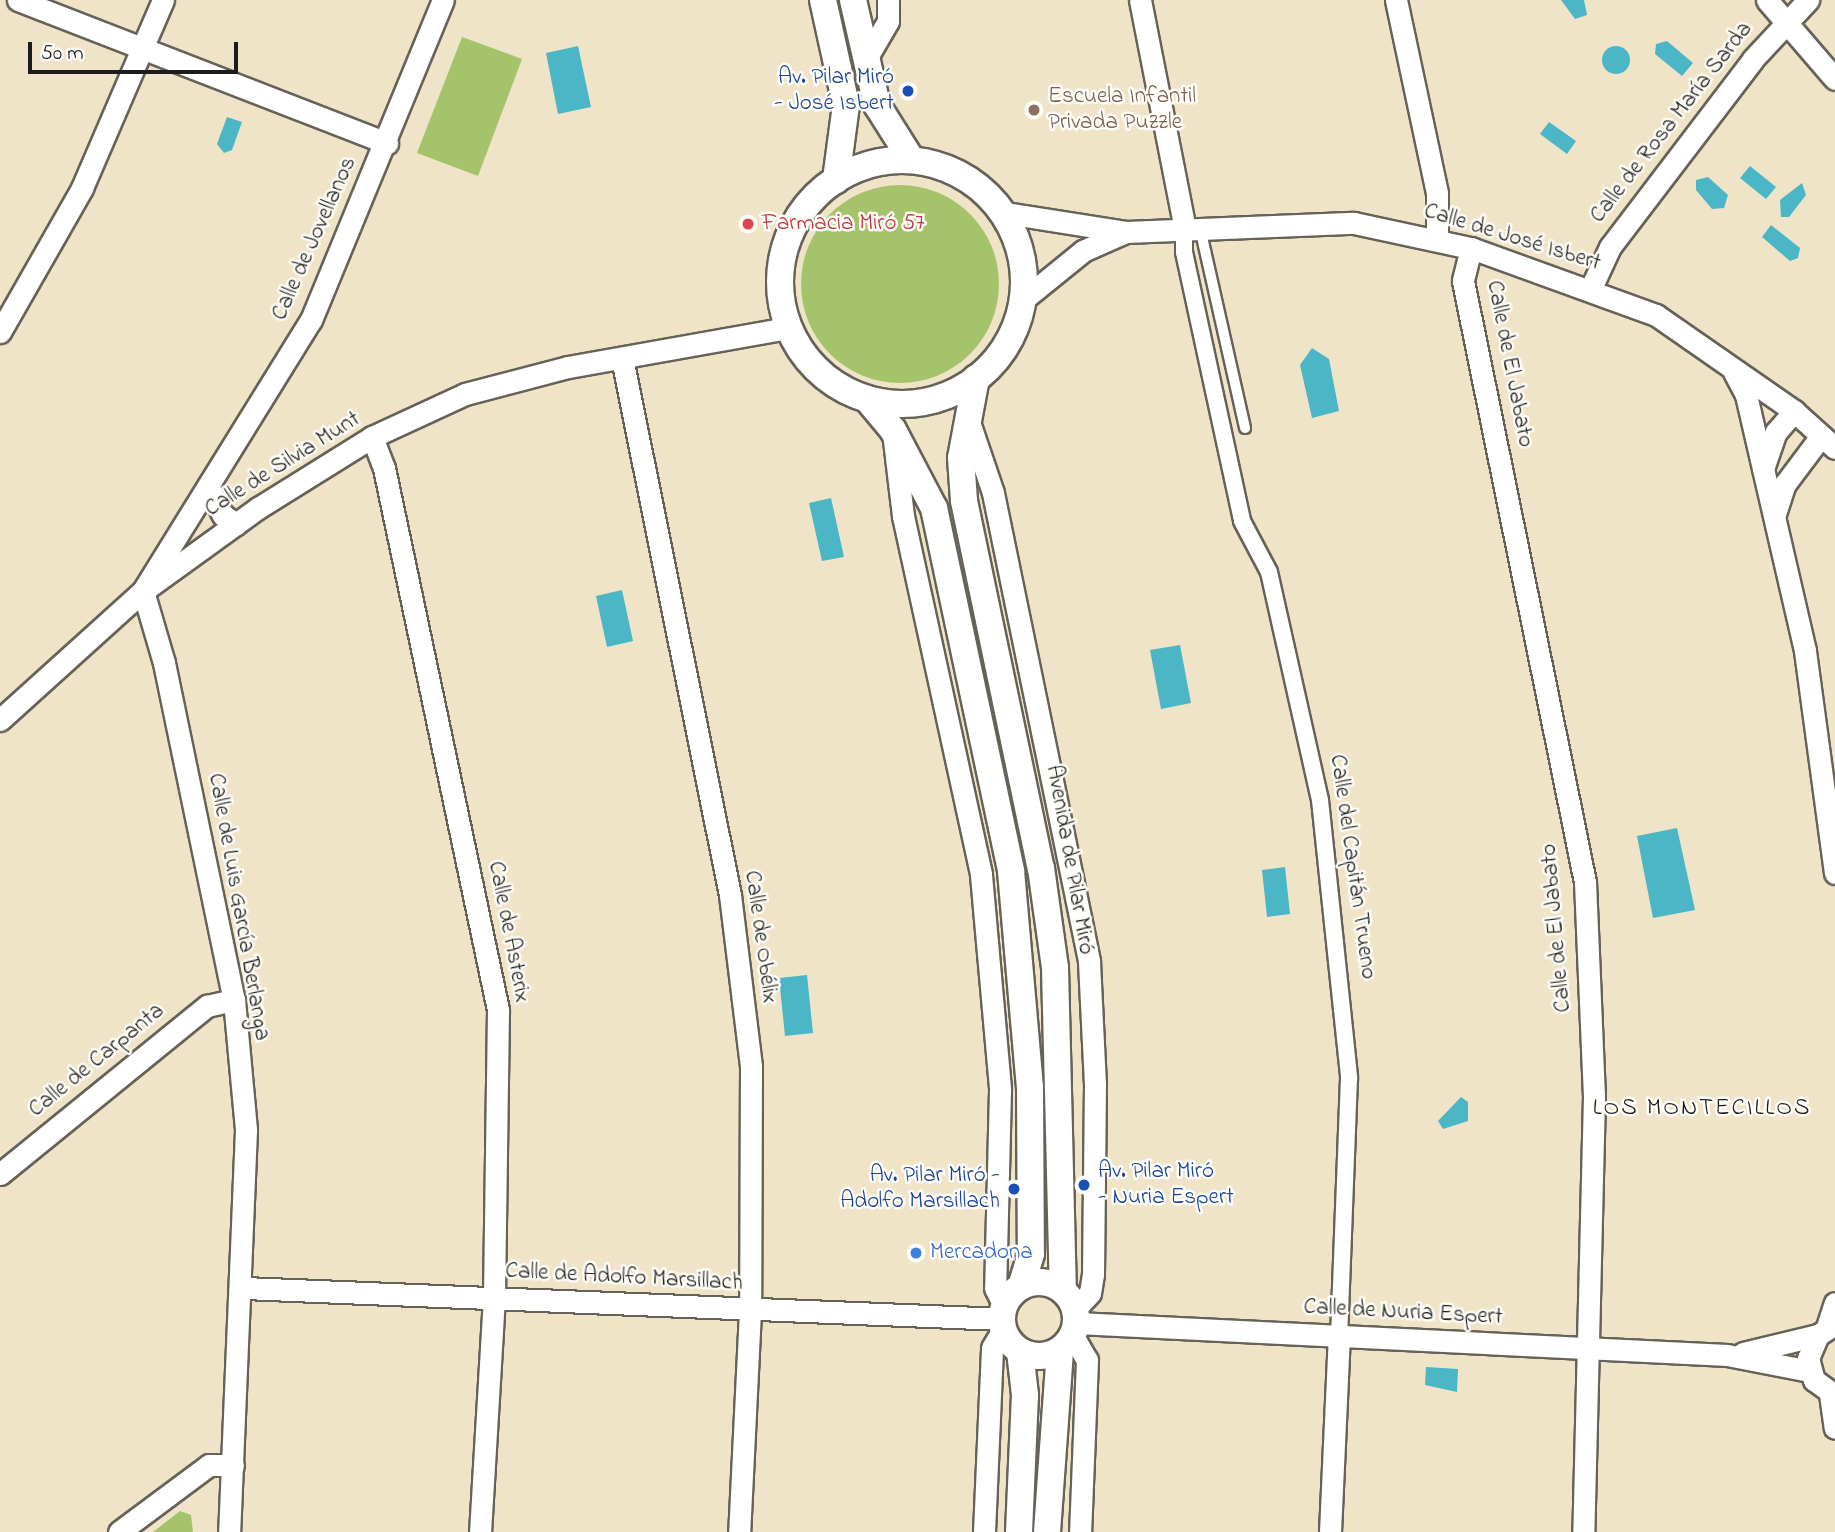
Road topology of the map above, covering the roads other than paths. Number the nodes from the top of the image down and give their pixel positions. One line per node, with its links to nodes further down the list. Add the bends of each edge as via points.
1 (18, 0): 12 (street)
2 (163, 0): 12 (street)
3 (443, 0): 15 (street, Calle de Jovellanos)
4 (823, 0): 17 (street, via 846,105)
5 (853, 0): 13 (street)
6 (888, 0): 13 (street, via 888,20)
7 (1140, 0): 19 (street)
8 (1396, 0): 21 (street, via 1437,193)
9 (1767, 0): 11 (street)
10 (1808, 0): 11 (street, Calle de Rosa María Sarda)
11 (1784, 24): 14 (street); 23 (street, Calle de Rosa María Sarda, via 1610,247)
12 (144, 48): 15 (street); 26 (street, via 82,188)
13 (866, 59): 16 (street, via 877,105)
14 (1835, 79)
15 (387, 144): 36 (street, Calle de Jovellanos, via 311,320)
16 (911, 159): 17 (street, via 884,161); 18 (street, via 952,171)
17 (836, 180): 25 (street, via 814,197 787,240 780,302)
18 (1006, 213): 20 (street, Calle de José Isbert); 24 (street, via 1024,258)
19 (1192, 225): 20 (street, Calle de José Isbert); 21 (street, Calle de José Isbert, via 1354,223); 32 (lane); 51 (street, Calle del Capitán Trueno, via 1184,251 1242,521 1269,572 1320,800 1349,1078)
20 (1126, 232): 24 (street, Calle de José Isbert, via 1083,251)
21 (1437, 239): 22 (street, Calle de José Isbert)
22 (1471, 248): 23 (street, Calle de José Isbert); 52 (street, Calle de El Jabato, via 1463,281 1585,882 1594,1096)
23 (1591, 288): 28 (street, Calle de José Isbert, via 1656,315)
24 (1024, 299): 29 (street, via 1003,350)
25 (788, 328): 27 (street, Calle de Silvia Munt); 30 (street, via 802,355 826,378)
26 (0, 332)
27 (621, 358): 33 (street, Calle de Silvia Munt, via 466,394); 48 (street, Calle de Obélix, via 730,895 751,1066)
28 (1732, 368): 31 (street, Calle de José Isbert); 35 (street, via 1746,395)
29 (976, 378): 30 (street, via 923,401); 49 (street, Avenida de Pilar Miró, via 967,416 964,502 1041,868 1055,968)
30 (867, 399): 47 (street, via 893,430 934,508 1012,871 1030,1087 1031,1254)
31 (1794, 411): 34 (street, Calle de José Isbert); 35 (street, via 1776,432)
32 (1245, 428)
33 (372, 437): 38 (street, Calle de Silvia Munt); 45 (street, Calle de Asterix, via 384,468 498,1010)
34 (1828, 442): 37 (street, via 1785,484)
35 (1762, 468): 37 (street)
36 (208, 486): 38 (street, via 223,515); 39 (street, Calle de Jovellanos)
37 (1775, 514): 41 (street, via 1805,651)
38 (236, 524): 39 (street, Calle de Silvia Munt)
39 (143, 591): 40 (street, Calle de Jovellanos); 42 (street, Calle de Luis García Berlanga, via 164,663)
40 (0, 720)
41 (1835, 873)
42 (234, 1000): 43 (street, Calle de Carpanta, via 207,1006); 44 (street, Calle de Luis García Berlanga, via 246,1130)
43 (0, 1174)
44 (244, 1288): 45 (street, Calle de Adolfo Marsillach); 58 (street, Calle de Luis García Berlanga)
45 (494, 1297): 48 (street, Calle de Adolfo Marsillach); 61 (street, Calle de Asterix)
46 (1835, 1303): 50 (street)
47 (1008, 1310): 48 (street, Calle de Adolfo Marsillach); 49 (street, via 1050,1283); 53 (street); 63 (street, via 992,1348)
48 (750, 1311): 62 (street, Calle de Obélix)
49 (1070, 1322): 51 (street, Calle de Nuria Espert); 53 (street, via 1033,1356); 65 (street, Avenida de Pilar Miró); 66 (street, Avenida de Pilar Miró, via 1087,1360)
50 (1827, 1329): 54 (street, Calle de Nuria Espert); 55 (street)
51 (1339, 1335): 52 (street, Calle de Nuria Espert); 67 (street, Calle del Capitán Trueno)
52 (1592, 1349): 54 (street, Calle de Nuria Espert); 68 (street, Calle de El Jabato)
53 (1020, 1351): 64 (street, via 1025,1395)
54 (1727, 1356): 55 (street, Calle de Nuria Espert)
55 (1810, 1371): 56 (street)
56 (1832, 1394): 57 (street)
57 (1835, 1427)
58 (233, 1465): 59 (street, via 209,1465); 60 (street, Calle de Luis García Berlanga)
59 (119, 1532)
60 (229, 1532)
61 (480, 1532)
62 (739, 1532)
63 (985, 1532)
64 (1019, 1532)
65 (1047, 1532)
66 (1080, 1532)
67 (1330, 1532)
68 (1583, 1532)

